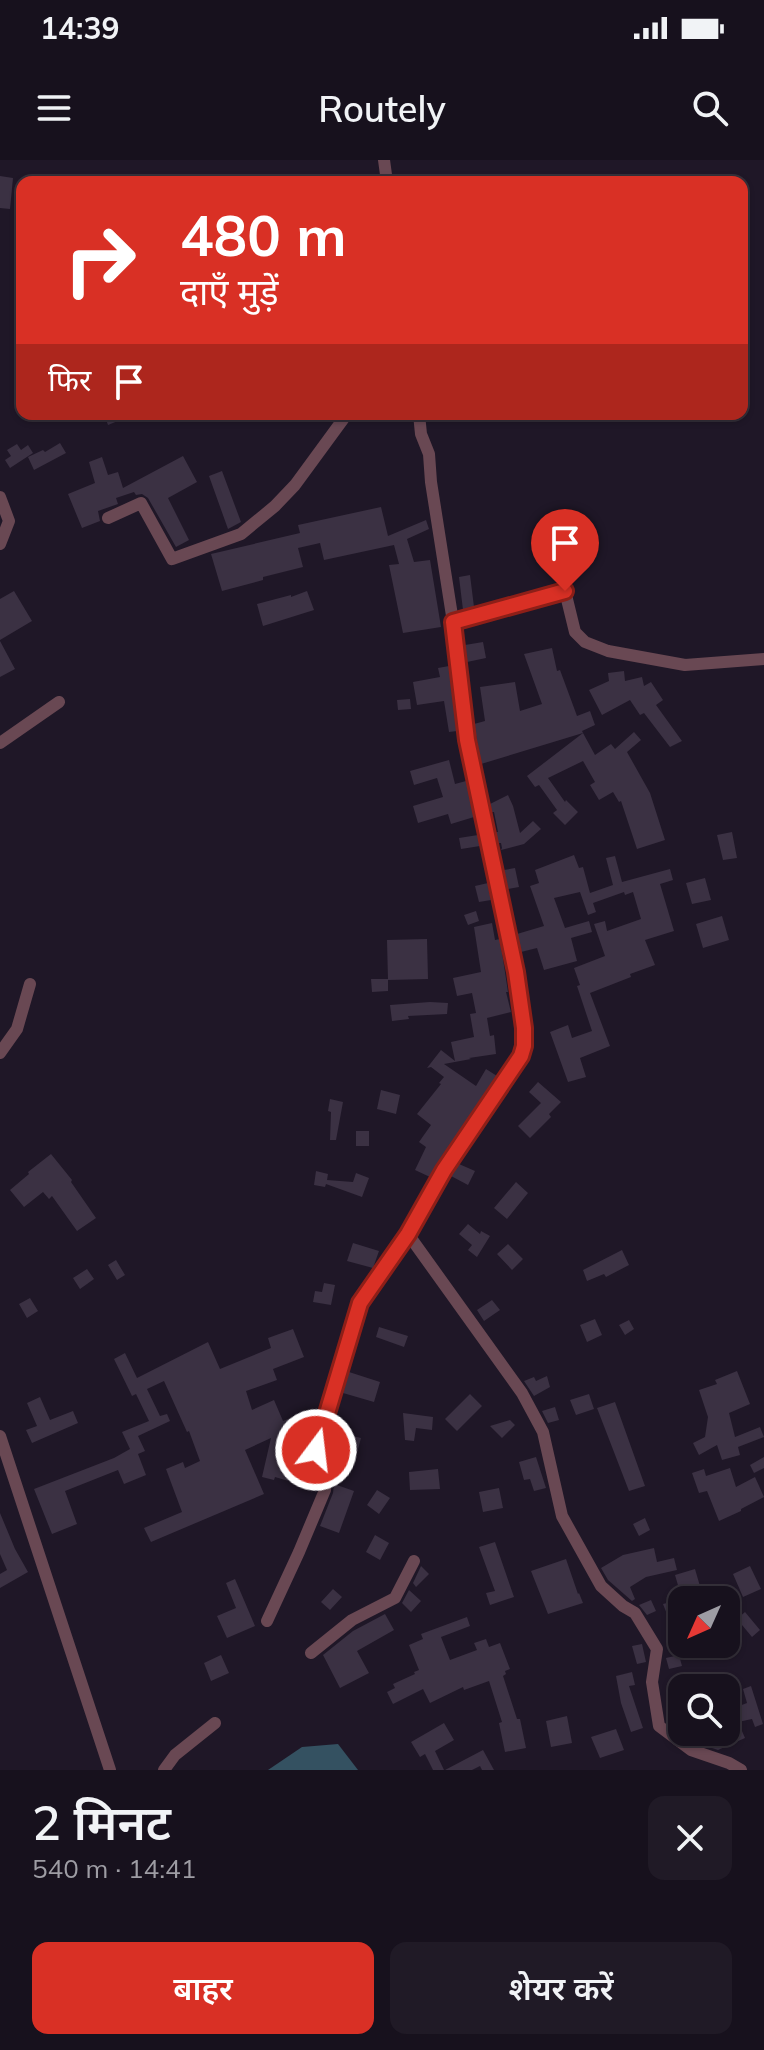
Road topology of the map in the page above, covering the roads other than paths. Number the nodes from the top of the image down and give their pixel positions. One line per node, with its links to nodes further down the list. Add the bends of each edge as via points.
1 (343, 420): 4 (street, via 295,485 241,534 172,559 141,503)
2 (420, 420): 6 (street)
3 (0, 497): 5 (street, via 9,521)
4 (108, 518)
5 (0, 544)
6 (453, 622): 7 (street, via 565,591 575,632 608,651 685,665); 12 (street, via 467,740 516,972 524,1046)
7 (764, 659)
8 (59, 702): 9 (street)
9 (0, 743)
10 (30, 984): 11 (street, via 17,1029)
11 (0, 1053)
12 (408, 1234): 15 (street, via 360,1303 311,1458 312,1469 325,1477 325,1490); 20 (street, via 522,1393 543,1432 562,1516 601,1586 635,1613 657,1649 652,1682 659,1726 691,1750)
13 (0, 1436): 18 (street)
14 (414, 1561): 16 (street, via 395,1598 352,1620)
15 (267, 1621)
16 (311, 1653)
17 (215, 1723): 19 (street)
18 (110, 1770)
19 (164, 1770)
20 (741, 1770)

